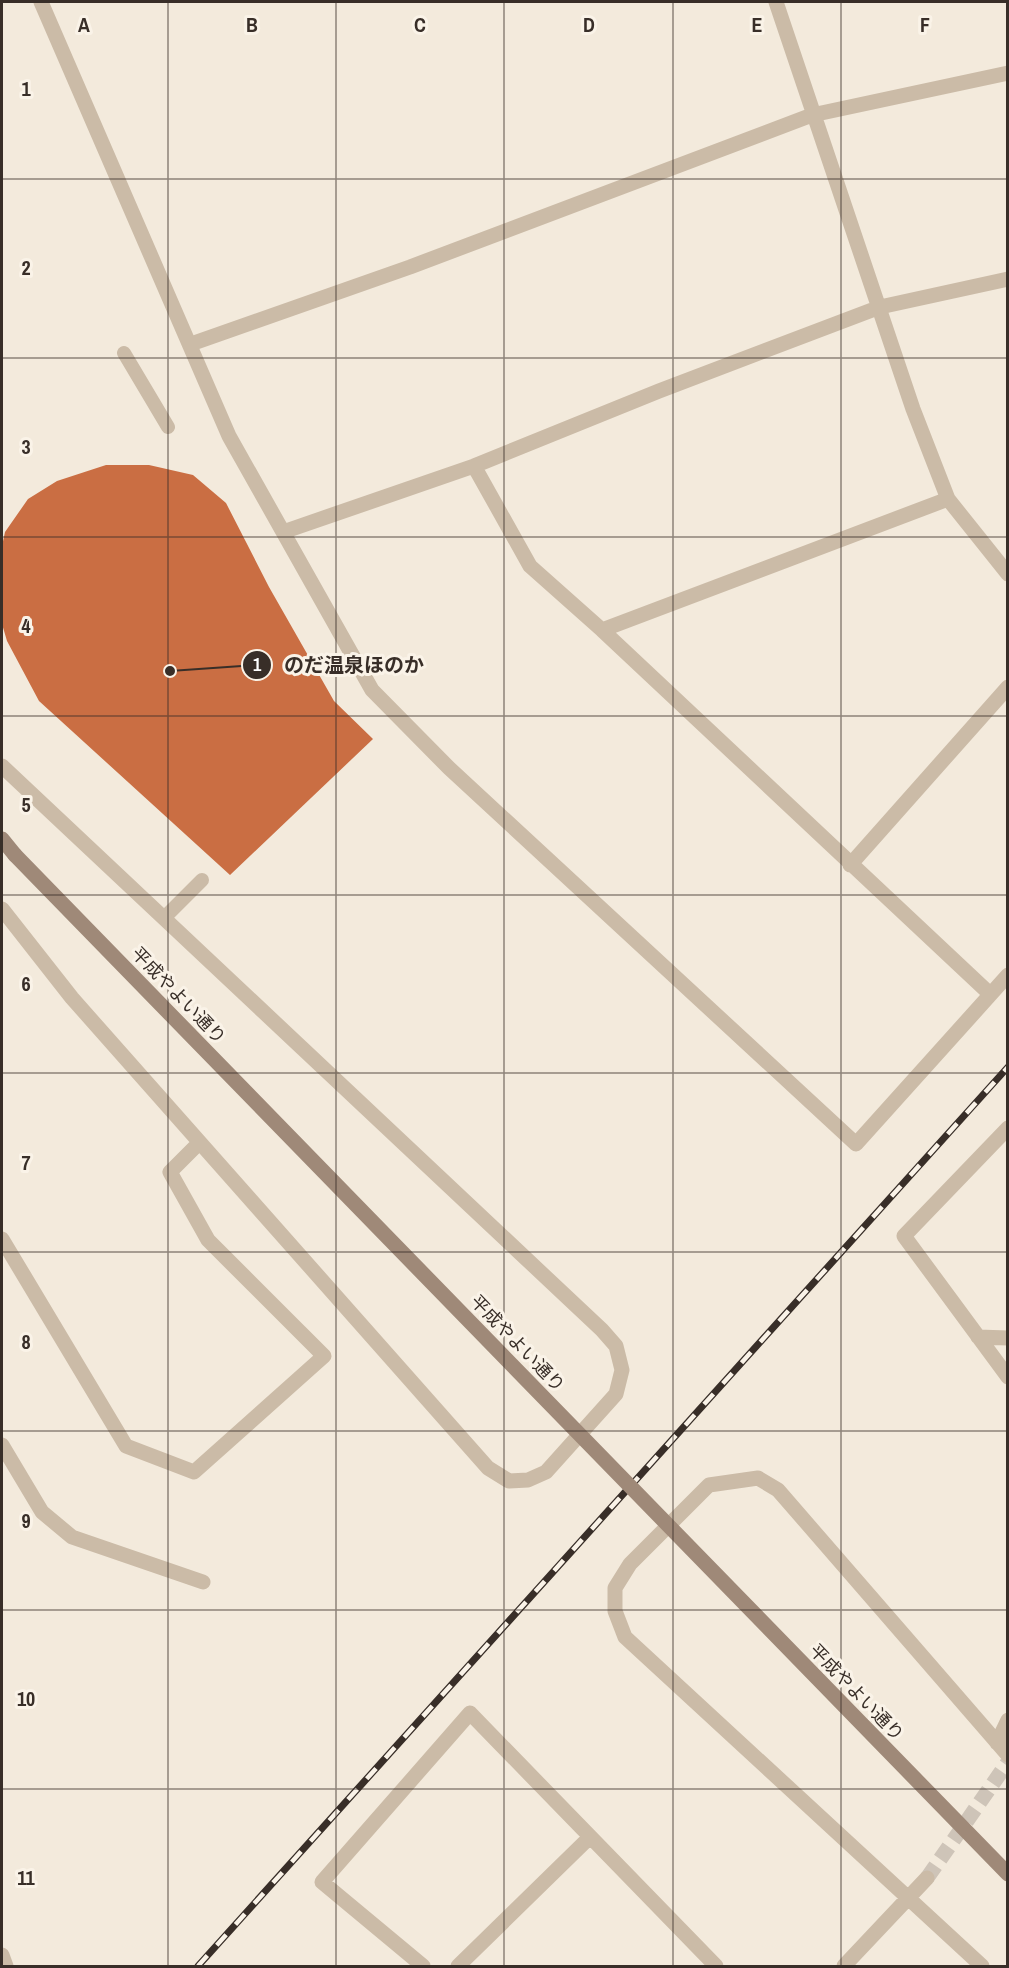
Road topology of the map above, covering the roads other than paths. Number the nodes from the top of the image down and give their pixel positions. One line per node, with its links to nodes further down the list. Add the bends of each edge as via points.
1 (41, 2): 7 (street)
2 (776, 2): 4 (street)
3 (1008, 73): 4 (street)
4 (812, 115): 6 (street); 7 (street, via 410,267)
5 (1008, 279): 6 (street)
6 (880, 307): 10 (street); 11 (street)
7 (191, 344): 12 (street, via 229,436)
8 (124, 353): 9 (lane)
9 (168, 427)
10 (474, 466): 12 (street); 14 (street, via 530,567)
11 (948, 499): 13 (street); 14 (street)
12 (284, 532): 23 (street, via 372,690 448,768 856,1144)
13 (1008, 574)
14 (602, 630): 18 (street)
15 (1008, 687): 18 (street)
16 (2, 766): 21 (street)
17 (2, 839): 36 (street, 平成やよい通り, bridge)
18 (850, 865): 23 (street)
19 (202, 880): 21 (lane)
20 (2, 909): 25 (street, via 72,998)
21 (164, 918): 25 (street, via 602,1330 616,1346 622,1370 616,1394 546,1472 528,1480 509,1481 488,1468)
22 (1008, 975): 23 (street)
23 (990, 994)
24 (1008, 1128): 27 (street, via 904,1236)
25 (198, 1143): 26 (street, via 170,1172 208,1240 324,1356 194,1472 126,1446)
26 (2, 1239)
27 (978, 1337): 28 (street); 29 (street)
28 (1008, 1338)
29 (1008, 1377)
30 (2, 1445): 31 (street, via 42,1512 72,1536)
31 (202, 1582)
32 (1008, 1720): 33 (street)
33 (997, 1743): 34 (street); 38 (street, via 778,1490 758,1478 709,1485 630,1564 615,1588 615,1611 626,1637)
34 (1008, 1755)
35 (590, 1837): 41 (street, via 470,1713 322,1882); 42 (street); 43 (street)
36 (1008, 1874)
37 (927, 1878): 38 (street)
38 (907, 1897): 44 (street); 45 (street)
39 (2, 1954): 40 (street)
40 (6, 1966)
41 (423, 1966)
42 (458, 1966)
43 (716, 1966)
44 (844, 1966)
45 (982, 1966)

